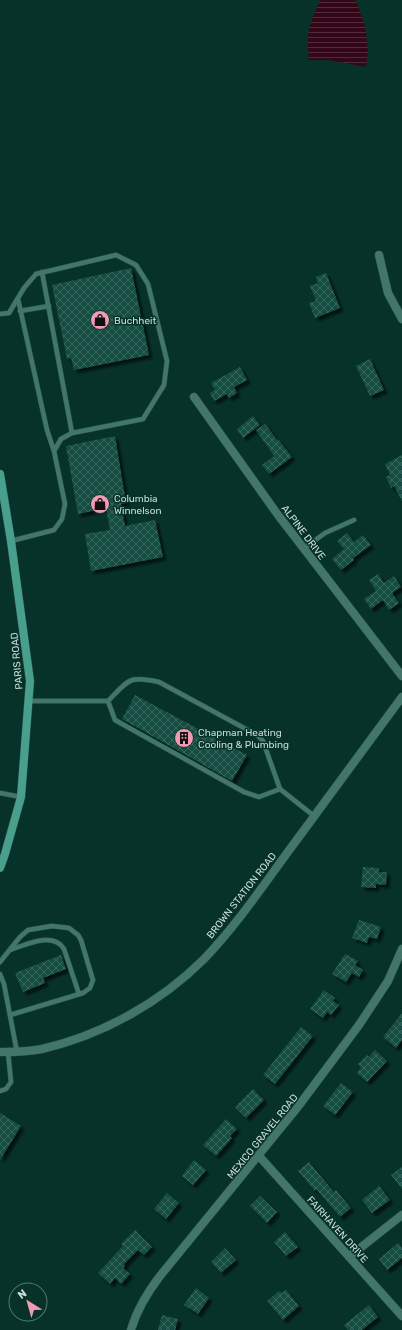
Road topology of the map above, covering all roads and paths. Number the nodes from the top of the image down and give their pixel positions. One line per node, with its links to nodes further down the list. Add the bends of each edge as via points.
1 (379, 255): 7 (street, via 388,293)
2 (42, 272): 3 (lane, via 36,274); 4 (lane); 9 (lane, via 116,255 136,265 148,284 167,361 164,385 143,419)
3 (18, 298): 5 (lane); 6 (lane, via 8,313)
4 (49, 306): 5 (lane); 9 (lane)
5 (20, 311): 10 (lane)
6 (0, 314)
7 (402, 319)
8 (194, 397): 14 (street, ALPINE DRIVE)
9 (72, 433): 10 (lane, via 61,439)
10 (54, 451): 13 (lane, via 65,504 62,519 54,530)
11 (0, 474): 13 (main road, PARIS ROAD)
12 (354, 520): 14 (lane, via 326,533)
13 (11, 541): 17 (main road, PARIS ROAD, via 30,681)
14 (304, 549): 15 (street, ALPINE DRIVE)
15 (402, 676)
16 (402, 697): 22 (street, BROWN STATION ROAD)
17 (29, 701): 18 (lane); 21 (main road, PARIS ROAD)
18 (108, 701): 19 (lane, via 115,720 244,792 258,797); 19 (lane, via 126,682 143,678 159,682 264,741)
19 (280, 789): 22 (lane)
20 (0, 793): 21 (lane)
21 (21, 797): 23 (main road, PARIS ROAD)
22 (314, 816): 31 (street, BROWN STATION ROAD, via 235,923 203,959 170,990 131,1014 88,1035 41,1049)
23 (0, 868)
24 (402, 949): 33 (street, MEXICO GRAVEL ROAD, via 388,981 359,1024)
25 (10, 950): 26 (lane); 28 (lane, via 45,940 59,943 64,949); 28 (lane, via 24,933 33,928 59,926 74,931 81,940 93,980 87,991)
26 (0, 962)
27 (0, 974): 29 (lane)
28 (79, 994): 29 (lane)
29 (10, 1015): 31 (lane)
30 (4, 1052): 31 (street, BROWN STATION ROAD); 32 (lane, via 11,1082 6,1089)
31 (17, 1052)
32 (0, 1091)
33 (259, 1156): 35 (street, FAIRHAVEN DRIVE); 37 (street, MEXICO GRAVEL ROAD, via 151,1288 138,1309)
34 (402, 1215): 35 (street)
35 (350, 1256): 36 (street, FAIRHAVEN DRIVE)
36 (402, 1316)
37 (131, 1330)

